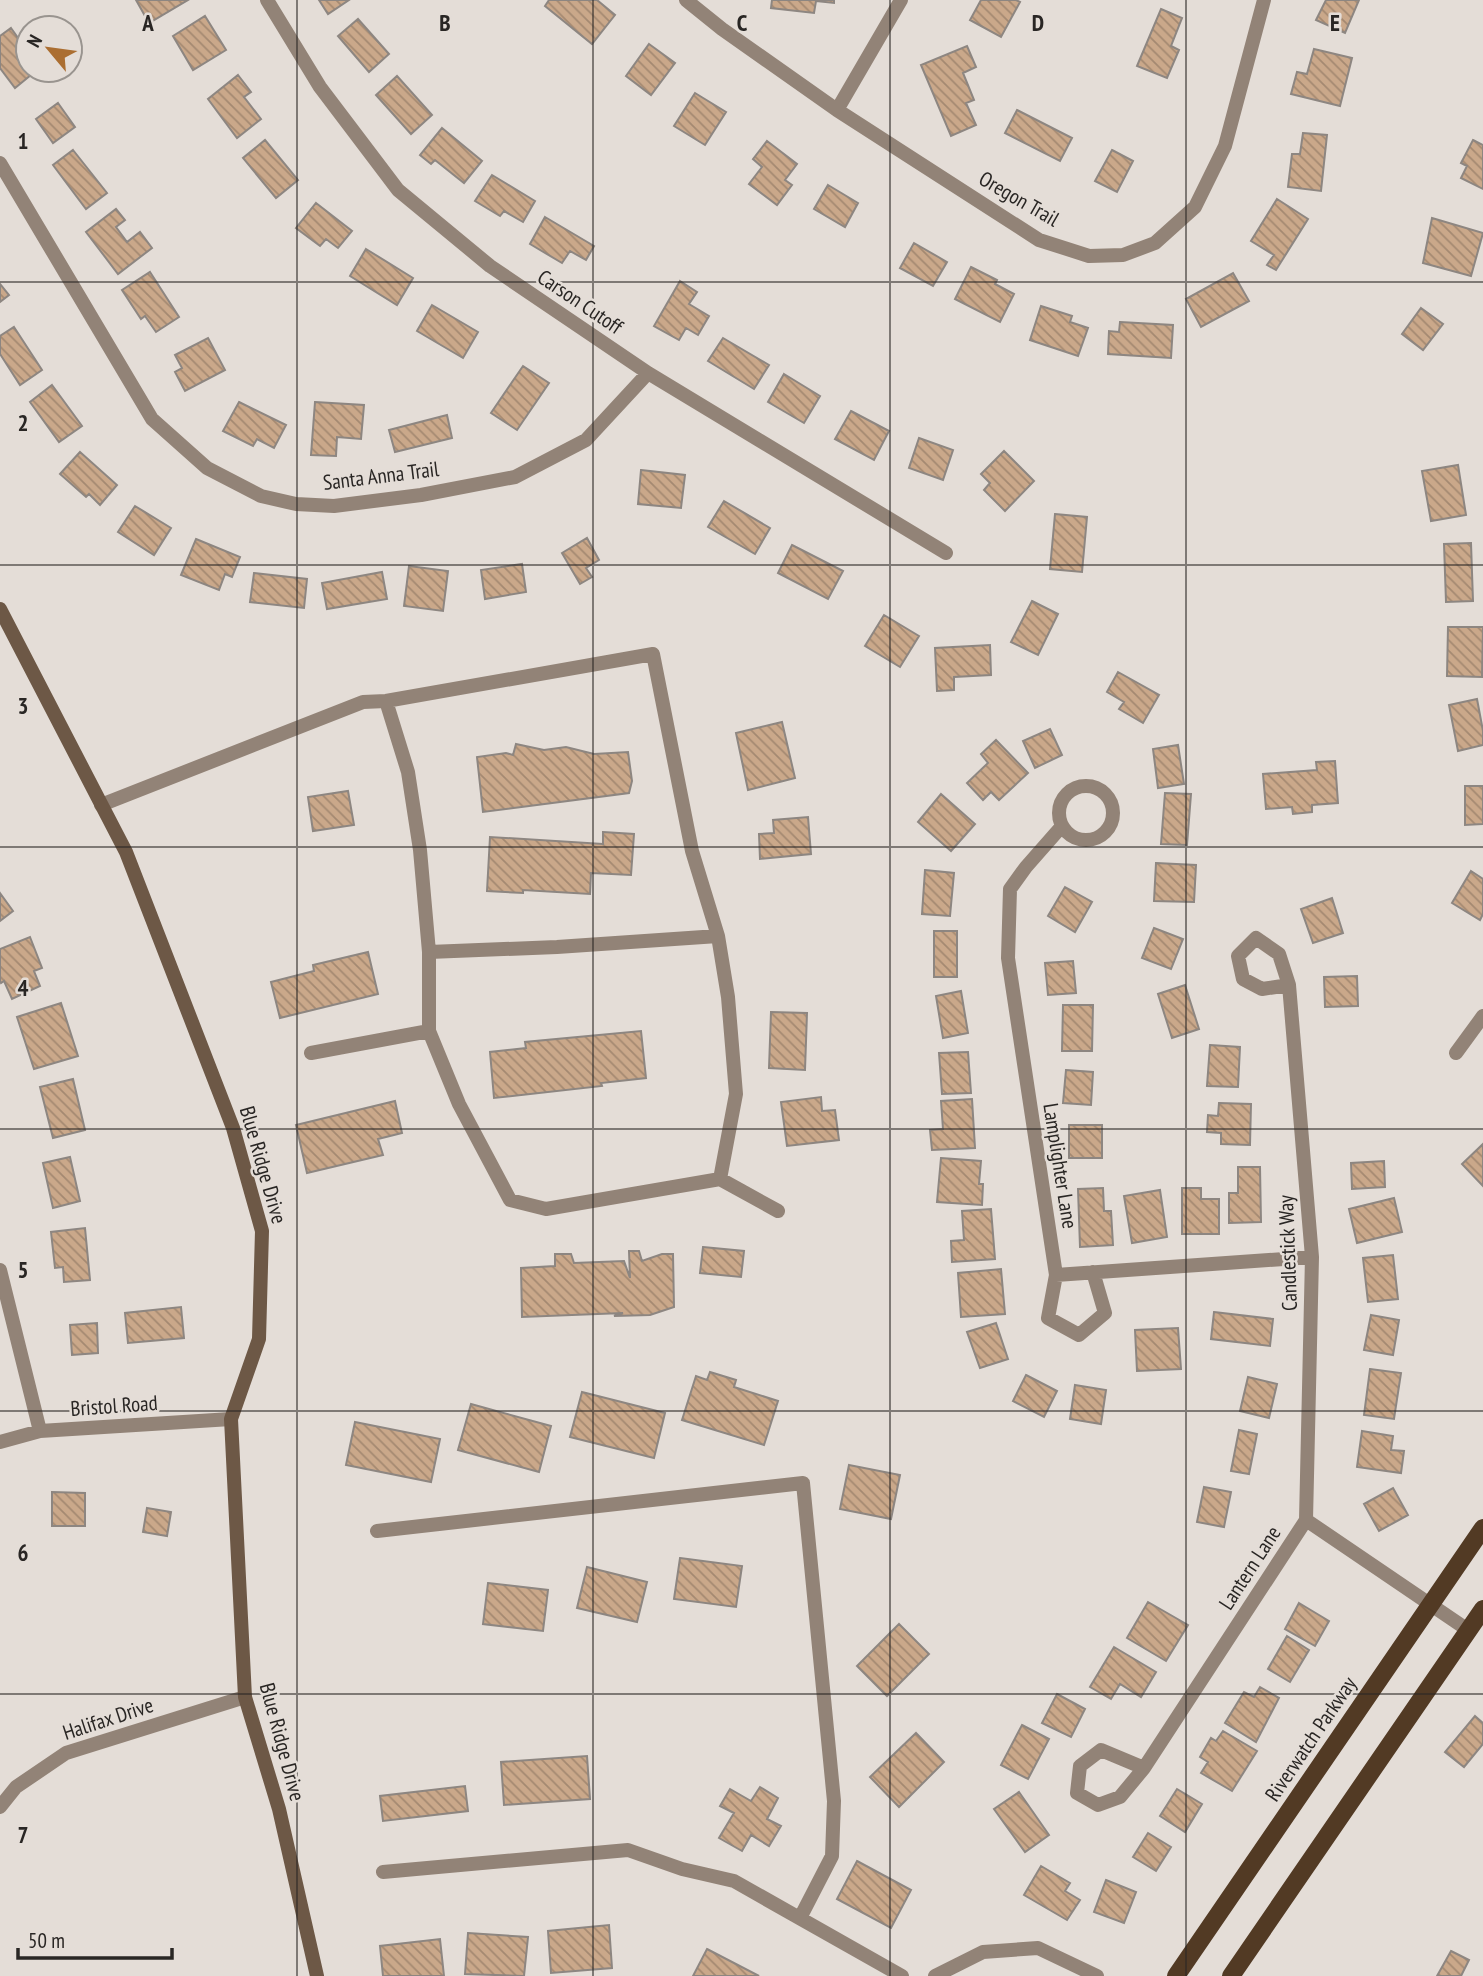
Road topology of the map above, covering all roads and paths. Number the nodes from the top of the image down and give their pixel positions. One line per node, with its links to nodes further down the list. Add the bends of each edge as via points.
1 (267, 0): 7 (street, Carson Cutoff, via 320,87 398,190 489,266)
2 (686, 0): 5 (street, Oregon Trail)
3 (901, 0): 5 (street)
4 (1264, 0): 5 (street, Oregon Trail, via 1225,146 1195,206 1155,243 1124,255 1089,256 1039,240)
5 (837, 110)
6 (0, 163): 7 (street, Santa Anna Trail, via 152,419 206,468 261,496 334,506 515,477 586,440)
7 (648, 373): 8 (street, Carson Cutoff)
8 (946, 553)
9 (0, 610): 11 (street, Blue Ridge Drive)
10 (386, 701): 11 (street, via 363,702); 13 (street, via 653,654 692,851); 14 (street, via 408,772)
11 (101, 805): 26 (street, Blue Ridge Drive, via 126,852 233,1128 262,1231 259,1339)
12 (1062, 826): 25 (street, Lamplighter Lane, via 1010,889 1007,958)
13 (718, 936): 14 (street); 20 (street, via 736,1094)
14 (429, 952): 17 (street)
15 (1289, 985): 22 (street, Candlestick Way)
16 (1483, 1016): 19 (street)
17 (429, 1031): 18 (street); 20 (street, via 459,1104 510,1200 546,1209)
18 (311, 1053)
19 (1456, 1053)
20 (720, 1179): 21 (street)
21 (778, 1211)
22 (1312, 1256): 24 (street); 29 (street, Candlestick Way)
23 (0, 1270): 27 (street)
24 (1093, 1272): 25 (street); 25 (street, Lamplighter Lane, via 1105,1313 1079,1335 1048,1318)
25 (1056, 1275)
26 (231, 1419): 27 (street, Bristol Road); 35 (street, Blue Ridge Drive)
27 (40, 1431): 28 (street, Bristol Road)
28 (0, 1442)
29 (1306, 1520): 32 (street, Lantern Lane); 36 (street, Lantern Lane)
30 (1483, 1528): 32 (main road, Riverwatch Parkway)
31 (376, 1531): 39 (street, via 803,1483 834,1801 832,1856)
32 (1430, 1606): 34 (street, Lantern Lane); 44 (main road, Riverwatch Parkway)
33 (1483, 1609): 34 (main road)
34 (1468, 1630): 45 (main road)
35 (245, 1697): 37 (street, Halifax Drive, via 66,1753 16,1787); 40 (street, Blue Ridge Drive, via 279,1809)
36 (1144, 1768): 36 (street, Lantern Lane, via 1119,1797 1109,1801 1098,1804 1077,1793 1080,1766 1101,1750)
37 (0, 1807)
38 (383, 1872): 39 (street, via 628,1850 734,1881)
39 (800, 1918): 41 (street)
40 (317, 1976)
41 (902, 1976)
42 (935, 1976): 43 (street, via 983,1952 1038,1948)
43 (1097, 1976)
44 (1176, 1976)
45 (1231, 1976)

